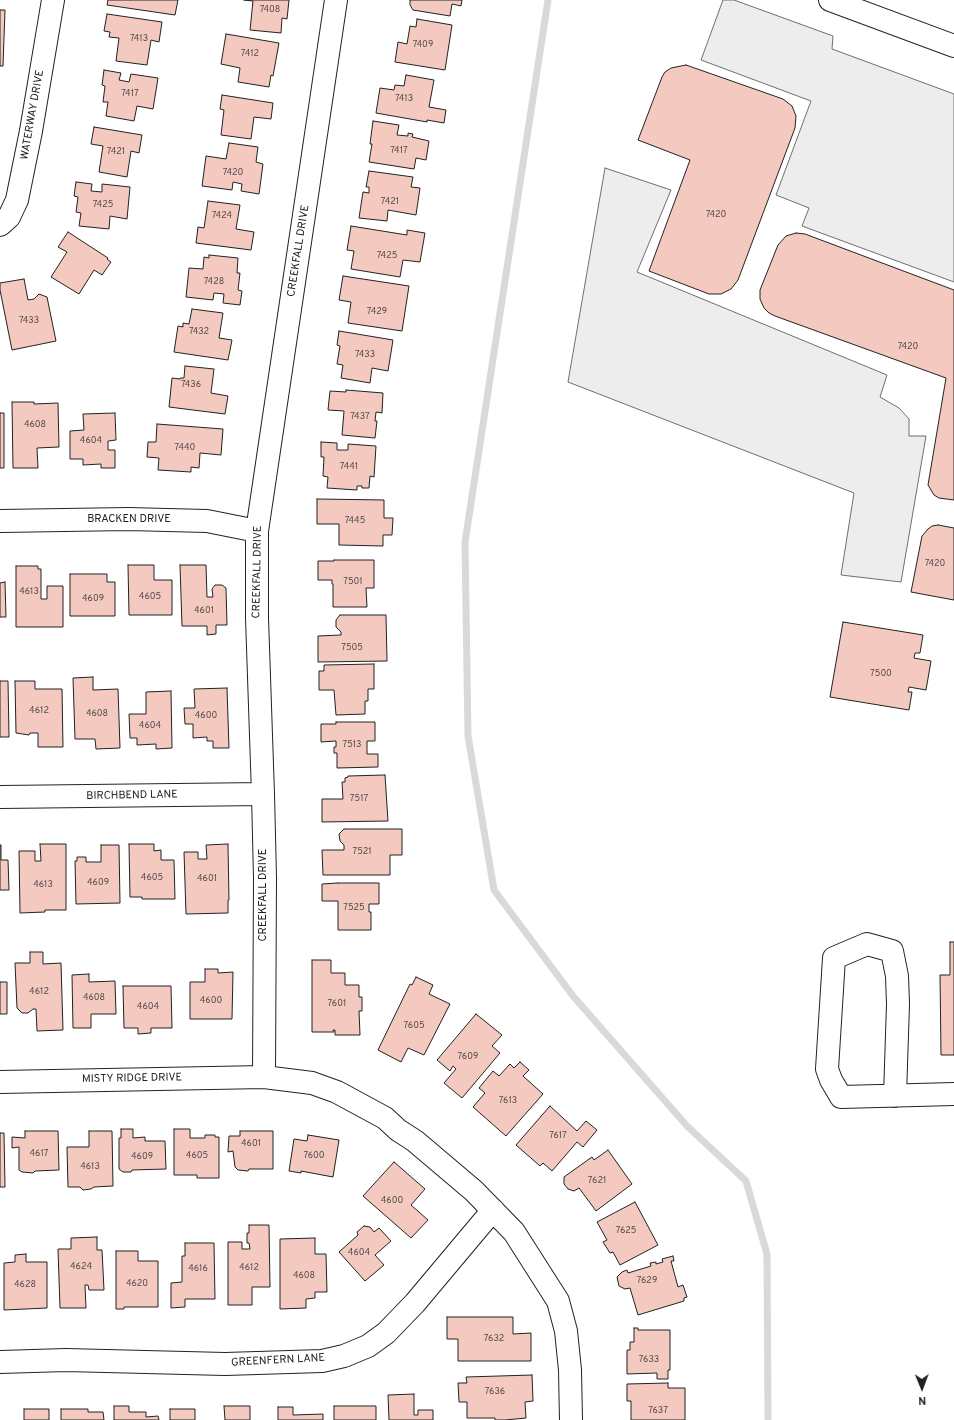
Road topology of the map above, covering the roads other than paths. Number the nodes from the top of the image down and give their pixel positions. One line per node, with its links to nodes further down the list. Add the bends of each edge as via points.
1 (53, 0): 7 (street, WATERWAY DRIVE, via 17,200 9,218)
2 (336, 0): 9 (street, CREEKFALL DRIVE)
3 (830, 0): 4 (street)
4 (922, 34): 5 (street); 6 (street)
5 (954, 35)
6 (954, 46)
7 (0, 225)
8 (0, 521): 9 (street, BRACKEN DRIVE, via 207,521)
9 (257, 531): 10 (street, CREEKFALL DRIVE)
10 (263, 794): 11 (street, BIRCHBEND LANE); 12 (street, CREEKFALL DRIVE)
11 (0, 797)
12 (264, 1077): 13 (street, MISTY RIDGE DRIVE); 16 (street, MISTY RIDGE DRIVE, via 318,1085 385,1118 468,1186)
13 (0, 1082)
14 (954, 1094): 15 (street)
15 (895, 1096): 15 (street, via 841,1097 827,1069 834,958 867,944 892,951 897,976)
16 (493, 1210): 17 (street, GREENFERN LANE, via 415,1303 386,1333 368,1346 344,1356 322,1361 225,1364 66,1360); 18 (street, MISTY RIDGE DRIVE, via 514,1232 558,1301 566,1331)
17 (0, 1362)
18 (571, 1420)

